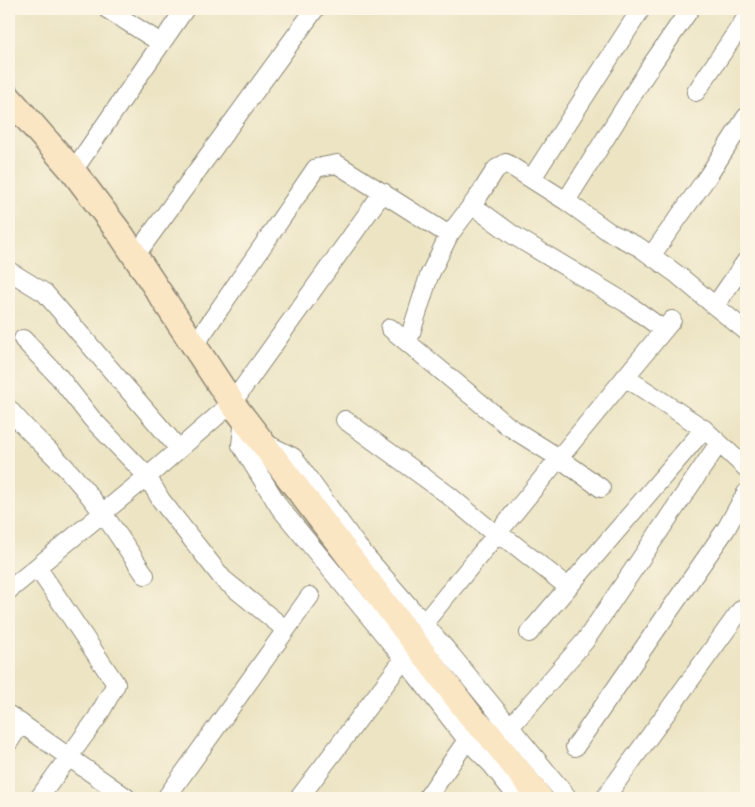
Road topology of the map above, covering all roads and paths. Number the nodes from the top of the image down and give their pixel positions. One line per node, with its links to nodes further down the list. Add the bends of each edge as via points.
1 (107, 9): 7 (street)
2 (185, 9): 7 (street)
3 (315, 9): 17 (street)
4 (641, 9): 12 (street)
5 (690, 9): 14 (street)
6 (746, 18): 8 (street)
7 (161, 43): 11 (street)
8 (696, 92)
9 (10, 102): 11 (main road)
10 (746, 118): 18 (street)
11 (73, 171): 17 (main road)
12 (532, 178): 14 (street); 15 (street, via 506,163 496,169)
13 (383, 192): 16 (street); 26 (street, via 337,164 316,168); 29 (street)
14 (566, 202): 18 (street, via 609,232)
15 (472, 205): 16 (street); 27 (street, via 533,249 668,325)
16 (449, 234): 25 (street, via 429,276)
17 (135, 256): 26 (main road)
18 (652, 256): 21 (street)
19 (746, 261): 21 (street)
20 (9, 272): 34 (street, via 45,293)
21 (715, 306): 23 (street)
22 (390, 328): 25 (street)
23 (746, 331)
24 (23, 339): 37 (street, via 92,419)
25 (408, 342): 35 (street, via 508,426)
26 (194, 346): 29 (main road)
27 (625, 377): 31 (street); 35 (street)
28 (9, 409): 40 (street)
29 (238, 410): 32 (main road); 34 (street); 51 (street, via 241,445 280,508)
30 (345, 420): 41 (street, via 447,494)
31 (704, 429): 33 (street); 44 (street)
32 (261, 441): 48 (street, via 293,457 358,547); 65 (main road, via 474,720)
33 (719, 443): 36 (street); 53 (street, via 585,641)
34 (179, 449): 37 (street)
35 (559, 458): 38 (street); 41 (street)
36 (746, 468)
37 (147, 476): 40 (street); 49 (street, via 161,500 223,579)
38 (600, 488)
39 (746, 493): 56 (street, via 726,529)
40 (103, 512): 42 (street); 43 (street)
41 (496, 535): 44 (street, via 512,542); 48 (street)
42 (37, 567): 45 (street); 57 (street, via 116,684 97,718)
43 (145, 575)
44 (568, 587): 50 (street)
45 (9, 590)
46 (310, 596): 49 (street)
47 (746, 606): 67 (street)
48 (424, 623): 53 (street)
49 (285, 630): 61 (street)
50 (529, 633)
51 (404, 659): 54 (street); 62 (street)
52 (15, 719): 55 (street); 57 (street)
53 (510, 728): 66 (street)
54 (466, 740): 63 (street); 64 (street, via 492,765)
55 (9, 742)
56 (575, 747)
57 (69, 756): 58 (street); 59 (street)
58 (109, 793): 60 (street)
59 (39, 798)
60 (127, 798)
61 (166, 798)
62 (299, 798)
63 (427, 798)
64 (518, 798)
65 (540, 798)
66 (568, 798)
67 (605, 798)

